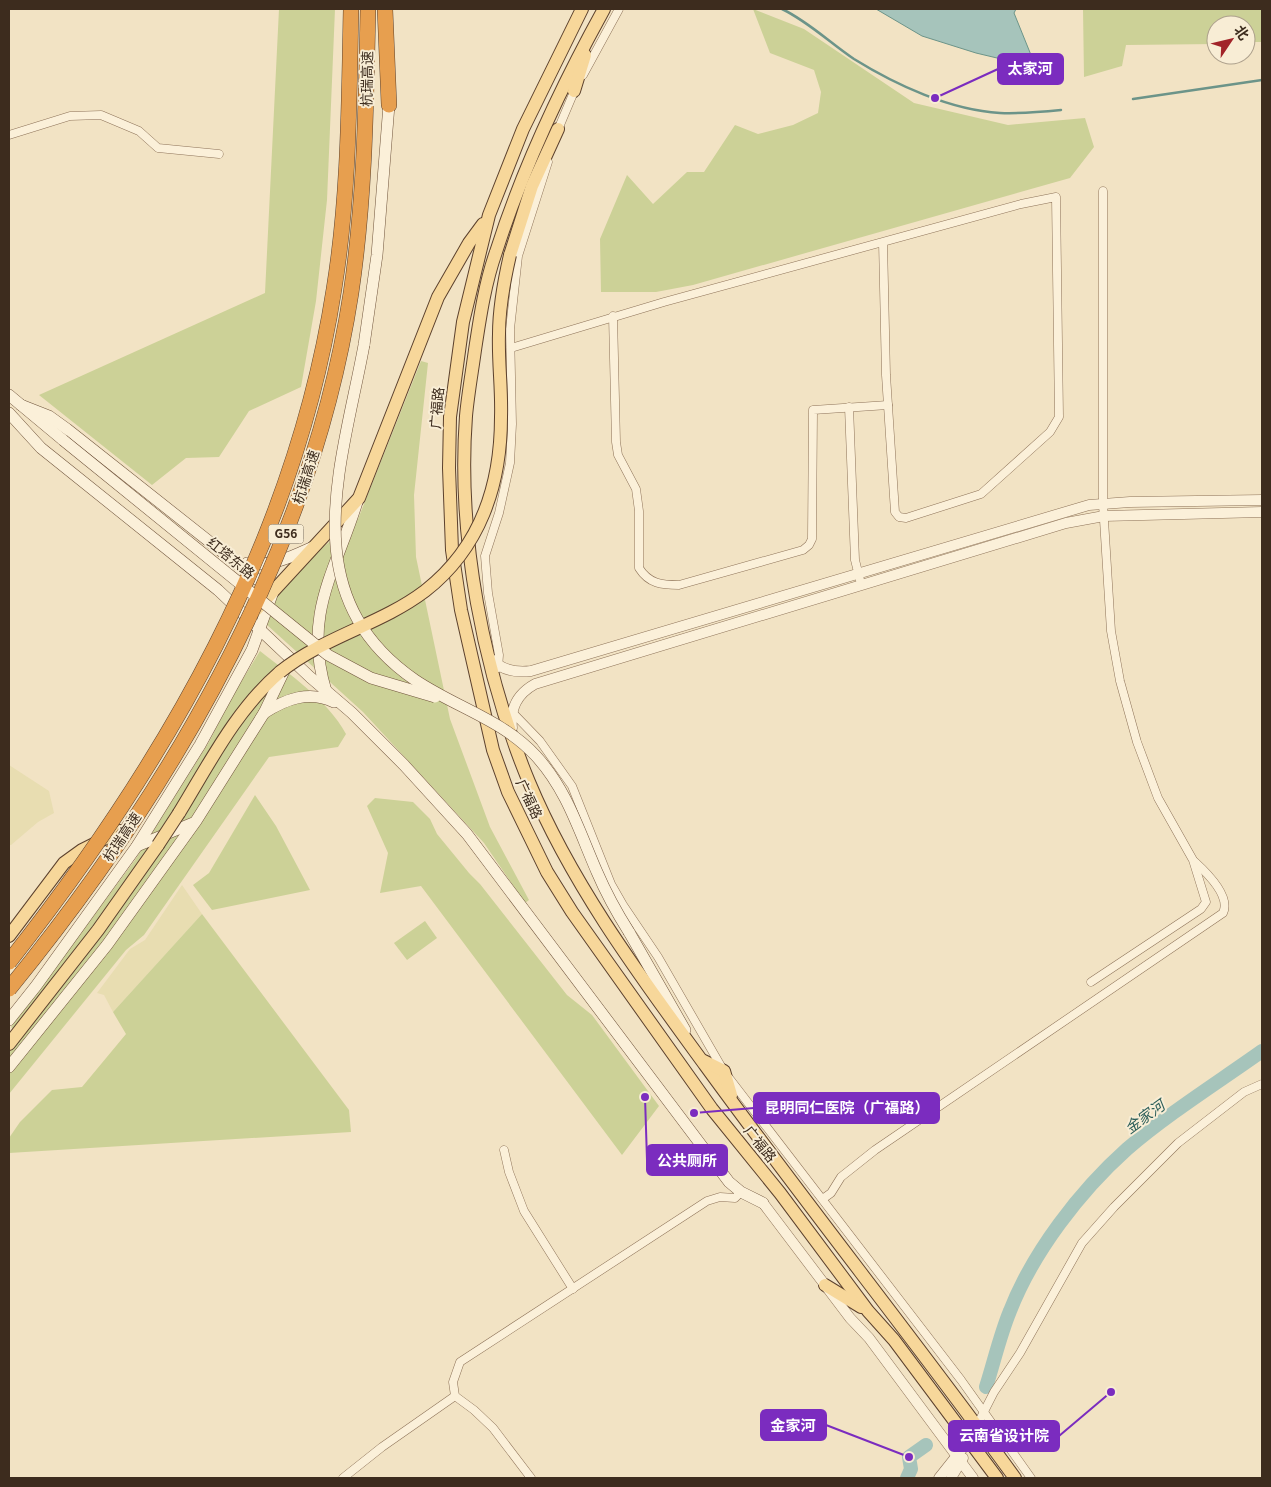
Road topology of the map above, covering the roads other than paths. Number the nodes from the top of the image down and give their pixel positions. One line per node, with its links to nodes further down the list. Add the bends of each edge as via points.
1 (351, 9): 52 (highway, 杭瑞高速 / G56, bridge, via 346,176 335,282 312,399 282,496 242,594 183,707 100,839)
2 (368, 9): 55 (highway, 杭瑞高速 / G56, bridge, via 364,168 352,284 328,403 298,502 248,621 189,730 109,856)
3 (385, 9): 9 (highway)
4 (582, 9): 14 (main road, 广福路, via 523,129)
5 (604, 9): 7 (main road, 广福路)
6 (619, 9): 8 (street)
7 (589, 37): 8 (main road); 39 (main road, 广福路, via 563,86 520,184 495,254 479,325 466,417 469,547 477,604)
8 (574, 91): 10 (street)
9 (389, 105): 42 (main road, bridge, via 377,255 364,345 335,492 334,539 340,579 358,620 383,653 416,680)
10 (558, 129): 17 (street, via 518,256 511,308); 57 (main road, bridge, via 532,186 510,255 499,322 501,417 498,461 490,500 474,536 453,565 416,597 388,614 319,645 280,672 247,706 158,846 98,930)
11 (9, 136): 12 (street, via 70,116 101,115 139,132 158,148)
12 (219, 154)
13 (1103, 191): 25 (street)
14 (489, 216): 23 (main road, via 469,243 438,297); 69 (main road, 广福路, via 463,322 450,417 449,468 452,550 461,610 493,750 508,792 572,912 712,1109)
15 (883, 242): 16 (street); 20 (street); 20 (street, via 1056,197 1058,417 1050,432 981,494 900,518 896,512)
16 (612, 316): 17 (street); 21 (street, via 618,455 636,489 639,568 650,581 660,585 679,585 803,550 809,545 812,538 813,410)
17 (511, 348): 39 (street, via 510,463 500,513 485,556 499,655)
18 (9, 395): 19 (main road, 红塔东路)
19 (21, 405): 29 (main road, via 49,416 67,428); 42 (main road, 红塔东路, bridge, via 328,655 371,678)
20 (888, 405): 21 (street)
21 (849, 407): 30 (street, via 855,560)
22 (9, 413): 34 (main road, via 41,448 218,590)
23 (359, 498): 28 (main road); 41 (main road, via 320,610 321,674)
24 (1262, 500): 25 (street)
25 (1103, 504): 27 (street); 30 (street, via 1075,508)
26 (1262, 512): 27 (street)
27 (1104, 516): 30 (street, via 1066,523); 50 (street, via 1112,631 1120,680 1137,742 1158,798)
28 (314, 546): 29 (main road, via 272,563 244,563); 32 (main road)
29 (226, 556): 32 (main road)
30 (859, 579): 31 (street); 33 (street)
31 (799, 591): 33 (street); 36 (street)
32 (273, 592): 34 (main road); 35 (main road)
33 (803, 602): 37 (street)
34 (248, 619): 35 (main road); 48 (main road, via 192,717)
35 (259, 629): 38 (main road); 49 (main road, via 252,650 200,745)
36 (630, 642): 37 (street); 39 (street, via 531,671 518,672)
37 (634, 654): 45 (street, via 535,684 520,694)
38 (290, 659): 41 (main road); 44 (main road)
39 (494, 662): 40 (main road, 广福路)
40 (497, 687): 45 (street); 46 (main road, 广福路)
41 (326, 691): 43 (main road)
42 (458, 704): 58 (main road, bridge, via 512,734 550,773 568,802 601,882)
43 (345, 708): 44 (main road, via 325,698 297,697); 64 (main road, via 404,765 467,834 729,1182)
44 (264, 713): 47 (main road)
45 (512, 713): 46 (street); 60 (street, via 540,741 572,786 619,898 658,957)
46 (512, 734): 58 (main road, 广福路, via 530,783 568,861 624,949)
47 (196, 821): 49 (main road, via 182,830); 59 (main road, via 108,945)
48 (120, 831): 51 (main road, via 64,863); 53 (main road)
49 (137, 846): 56 (main road)
50 (1193, 860): 54 (street, via 1206,902 1201,909); 65 (street, via 1209,874 1224,900 1223,913 875,1150 841,1177)
51 (9, 936)
52 (9, 962)
53 (9, 977)
54 (1091, 982)
55 (9, 989)
56 (9, 1020)
57 (9, 1044)
58 (702, 1060): 60 (main road); 62 (main road, 广福路)
59 (9, 1067)
60 (724, 1071): 62 (main road); 65 (street)
61 (1262, 1084): 71 (street, via 1244,1092 1178,1143 1082,1243)
62 (735, 1106): 72 (main road, 广福路)
63 (504, 1150): 68 (street, via 524,1211)
64 (740, 1192): 66 (main road); 68 (street, via 735,1198 707,1200)
65 (824, 1198): 71 (street)
66 (763, 1203): 67 (street)
67 (825, 1284): 69 (main road); 74 (street)
68 (573, 1289): 70 (street, via 460,1362 453,1382)
69 (868, 1311): 73 (main road, 广福路)
70 (455, 1396): 75 (street); 76 (street, via 493,1428)
71 (984, 1412): 72 (street); 82 (street)
72 (977, 1426): 73 (street); 81 (main road, 广福路)
73 (970, 1439): 74 (street); 80 (main road, 广福路)
74 (959, 1459): 77 (street); 78 (street); 79 (street)
75 (343, 1478)
76 (531, 1478)
77 (939, 1478)
78 (951, 1478)
79 (973, 1478)
80 (997, 1478)
81 (1015, 1478)
82 (1031, 1478)

